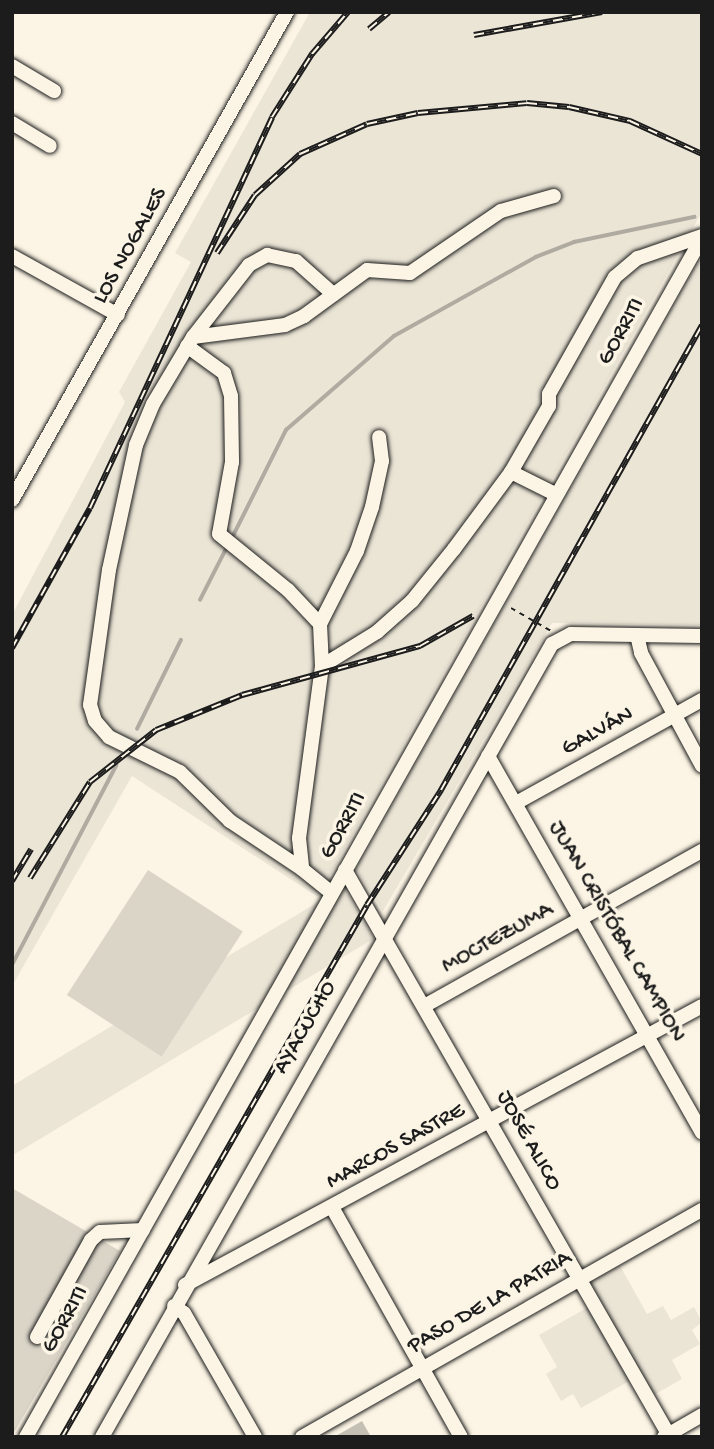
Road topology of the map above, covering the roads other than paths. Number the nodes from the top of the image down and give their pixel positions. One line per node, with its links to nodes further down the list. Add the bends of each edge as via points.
1 (287, 12): 10 (street, LOS NOGALES)
2 (12, 66): 3 (street)
3 (54, 91)
4 (12, 123): 5 (street)
5 (50, 146)
6 (554, 196): 9 (street, via 501,211 410,273 367,270)
7 (702, 237): 13 (street, via 638,258 615,277); 14 (street, GORRITI)
8 (12, 256): 10 (street)
9 (332, 295): 11 (street, via 285,325); 11 (street, via 296,261 267,255 249,265)
10 (118, 315): 15 (street, LOS NOGALES)
11 (190, 341): 16 (street, via 224,373 231,396 232,463 219,534); 26 (street, via 135,446 109,570 90,705 94,721 109,737 180,772 230,821)
12 (379, 437): 16 (street, via 383,453 372,506 357,551)
13 (510, 472): 14 (street); 19 (street, via 412,601 377,632)
14 (557, 495): 27 (street, GORRITI)
15 (12, 500)
16 (320, 624): 19 (street)
17 (637, 635): 18 (street); 21 (street, via 641,653); 22 (street, AYACUCHO, via 556,640)
18 (702, 636)
19 (322, 666): 26 (street, via 299,838)
20 (702, 700): 21 (street, GALVÁN)
21 (674, 716): 23 (street); 24 (street, GALVÁN)
22 (488, 756): 24 (street, JUAN CRISTÓBAL CAMPION); 30 (street, AYACUCHO)
23 (702, 766)
24 (516, 803): 29 (street, JUAN CRISTÓBAL CAMPION)
25 (702, 851): 29 (street, MOCTEZUMA)
26 (302, 870): 28 (street)
27 (345, 870): 28 (street, GORRITI); 30 (street, JOSÉ ALICO)
28 (332, 892): 38 (street, GORRITI)
29 (582, 918): 31 (street, MOCTEZUMA); 33 (street, JUAN CRISTÓBAL CAMPION)
30 (385, 936): 31 (street, JOSÉ ALICO); 40 (street, AYACUCHO)
31 (426, 1005): 34 (street, JOSÉ ALICO)
32 (702, 1006): 33 (street, MARCOS SASTRE)
33 (648, 1034): 34 (street, MARCOS SASTRE); 35 (street, JUAN CRISTÓBAL CAMPION)
34 (490, 1120): 36 (street, MARCOS SASTRE); 39 (street, JOSÉ ALICO)
35 (702, 1132)
36 (333, 1209): 40 (street, MARCOS SASTRE); 43 (street)
37 (702, 1210): 39 (street, PASO DE LA PATRIA)
38 (143, 1230): 42 (street, via 100,1232 91,1240); 46 (street, GORRITI)
39 (579, 1278): 43 (street, PASO DE LA PATRIA); 45 (street, JOSÉ ALICO)
40 (186, 1285): 41 (street, AYACUCHO)
41 (174, 1306): 47 (street, AYACUCHO); 48 (street, via 184,1313)
42 (37, 1337)
43 (422, 1368): 49 (street, PASO DE LA PATRIA); 50 (street)
44 (702, 1415): 45 (street)
45 (667, 1436)
46 (26, 1437)
47 (102, 1437)
48 (255, 1437)
49 (302, 1437)
50 (461, 1437)

